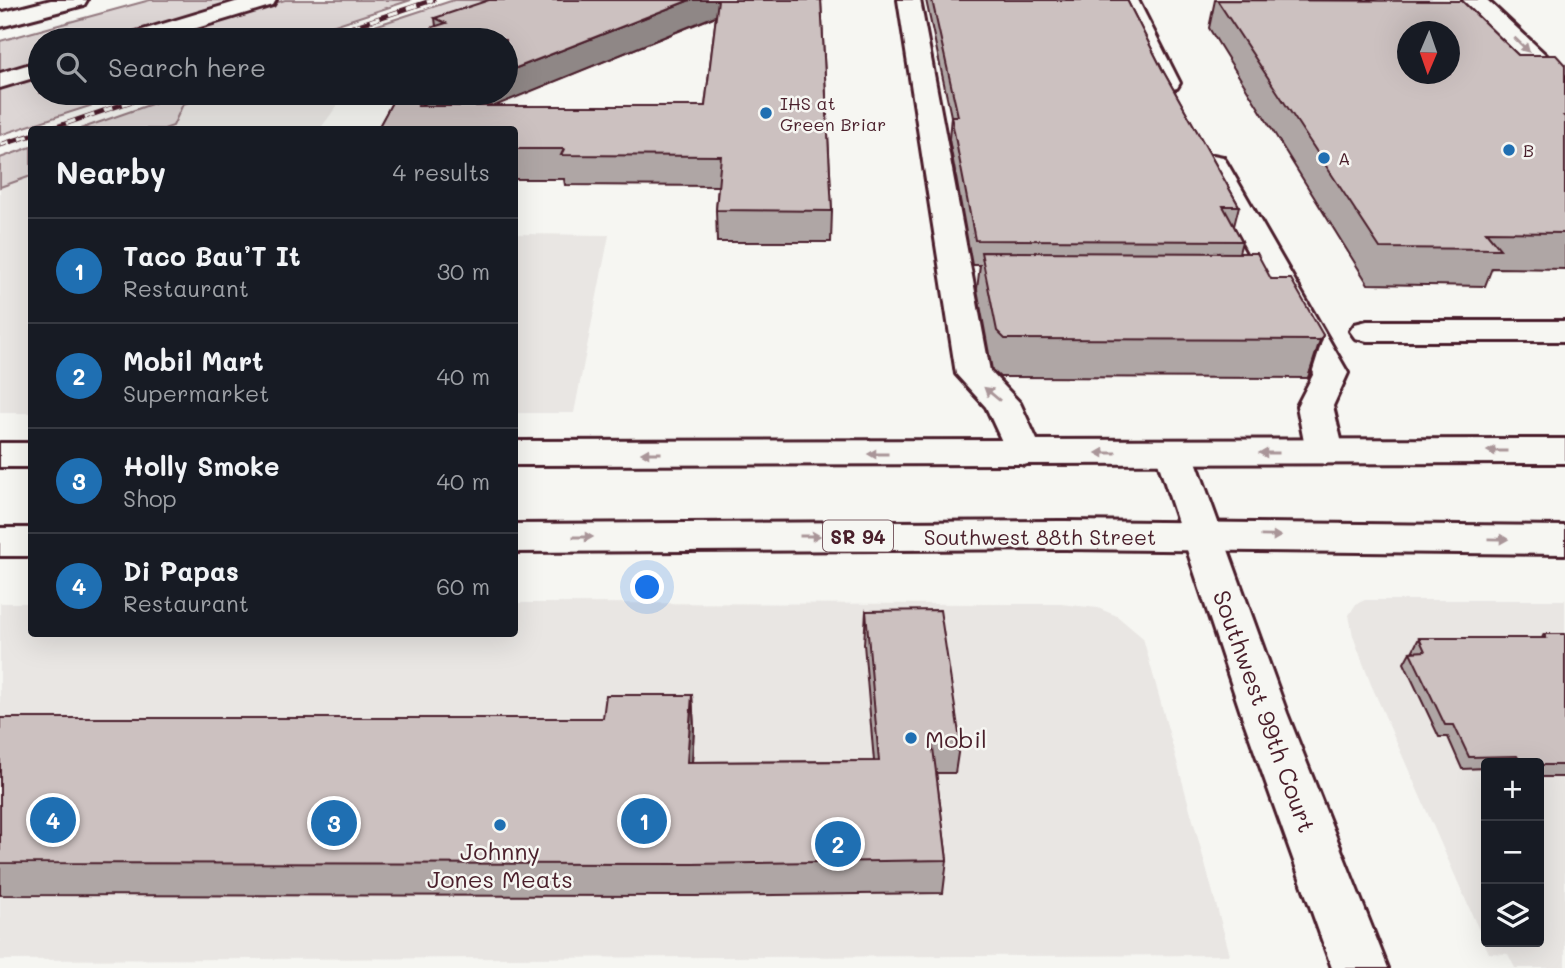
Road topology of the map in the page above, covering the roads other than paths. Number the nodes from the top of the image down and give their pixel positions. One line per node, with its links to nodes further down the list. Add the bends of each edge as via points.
1 (75, 0): 7 (main road)
2 (265, 0): 8 (main road)
3 (909, 0): 22 (main road, one-way to 3, via 1002,402 973,374 969,277)
4 (1127, 0): 13 (main road)
5 (1474, 0): 12 (main road, one-way to 12, via 1540,62)
6 (1489, 0): 9 (main road, via 1519,14)
7 (0, 20)
8 (173, 28)
9 (1538, 30)
10 (28, 72): 11 (main road)
11 (0, 80)
12 (1565, 93)
13 (1178, 101)
14 (1198, 136): 16 (main road)
15 (1244, 278): 16 (main road)
16 (1278, 278): 20 (main road, via 1331,373 1315,406)
17 (1367, 331): 18 (main road)
18 (1565, 331)
19 (1565, 451): 20 (main road, one-way to 20)
20 (1325, 452): 23 (main road, one-way to 23)
21 (518, 453): 22 (main road, one-way to 21)
22 (1024, 453): 23 (main road, one-way to 22)
23 (1174, 453): 26 (main road, Southwest 99th Court)
24 (28, 454): 25 (main road)
25 (0, 455)
26 (1202, 536): 27 (main road, Southwest 88th Street / SR 94, one-way to 26); 28 (main road, Southwest 88th Street / SR 94, one-way to 28); 31 (main road, Southwest 99th Court)
27 (518, 538)
28 (1565, 540)
29 (0, 542): 30 (main road)
30 (28, 542)
31 (1360, 968)

